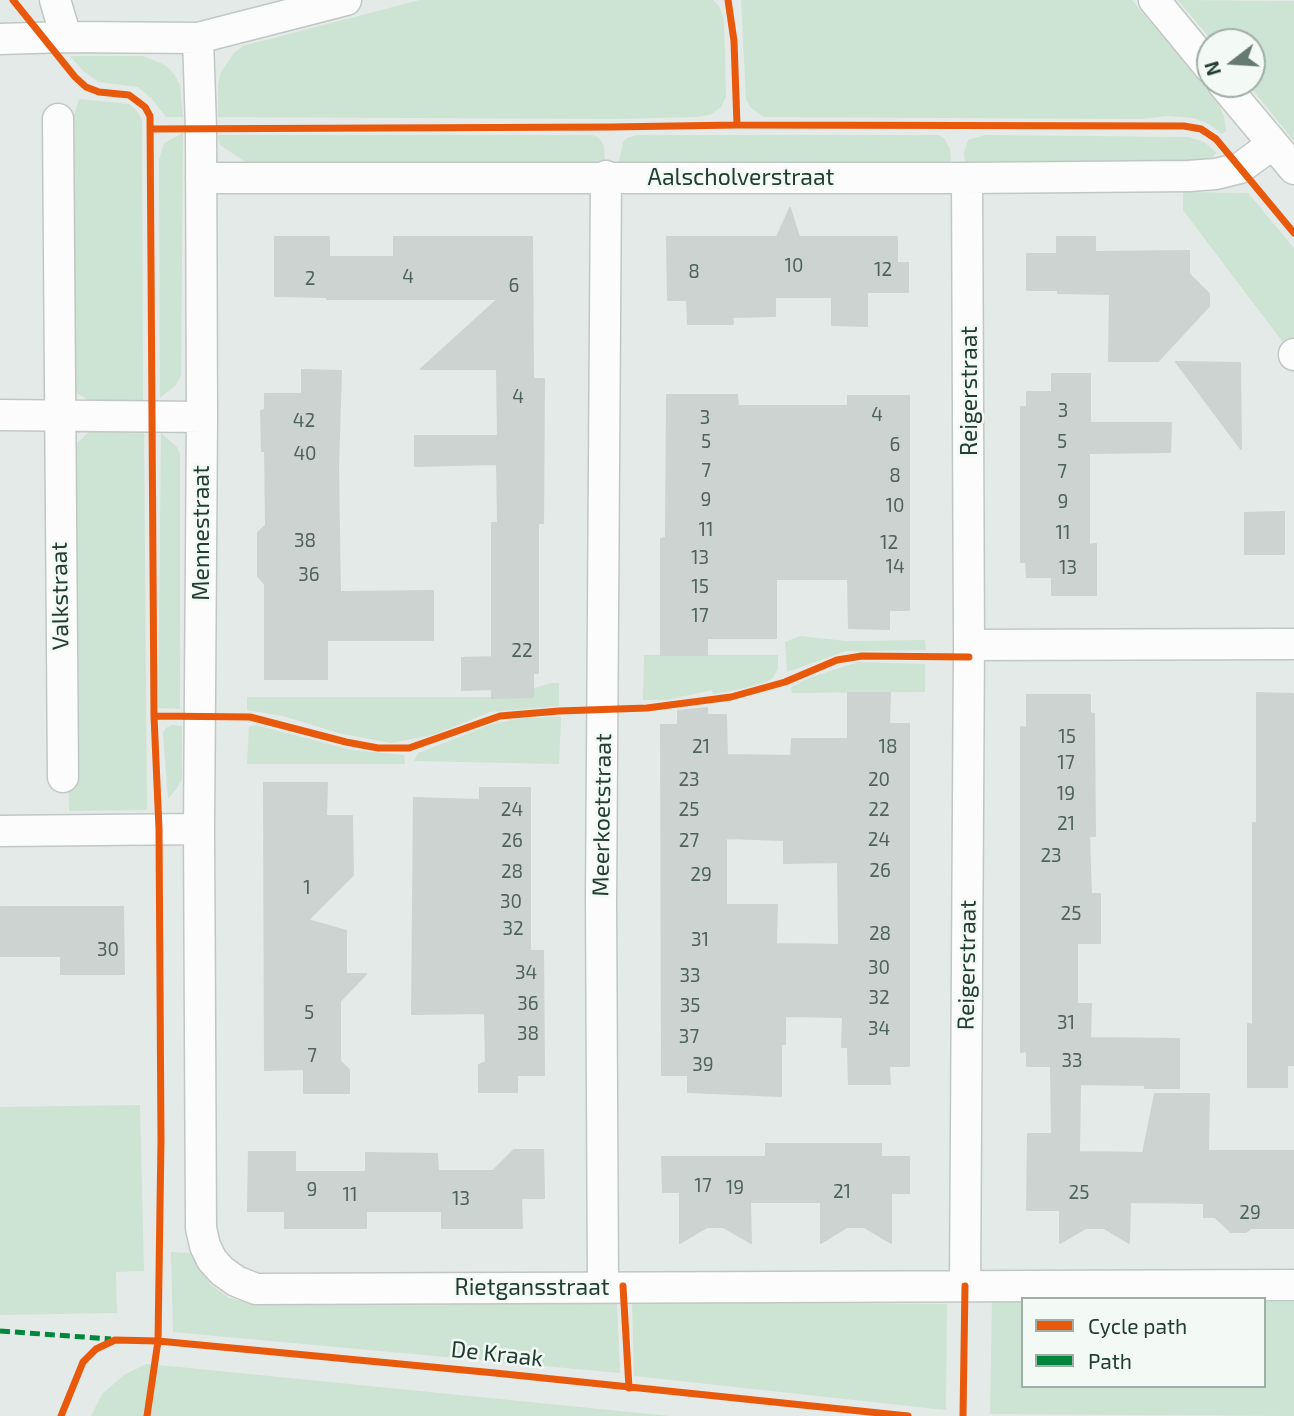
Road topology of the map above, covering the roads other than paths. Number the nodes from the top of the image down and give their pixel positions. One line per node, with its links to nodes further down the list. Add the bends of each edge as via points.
1 (55, 0): 4 (street)
2 (346, 0): 5 (street)
3 (1154, 0): 7 (street)
4 (66, 37): 5 (street); 6 (street)
5 (198, 38): 13 (street, Mennestraat)
6 (0, 39)
7 (1196, 51)
8 (1235, 98): 10 (street)
9 (58, 120): 16 (street, Valkstraat)
10 (1273, 144): 11 (street); 14 (street, Aalscholverstraat, via 1240,168 1216,174)
11 (1294, 169)
12 (606, 176): 13 (street, Aalscholverstraat); 14 (street, Aalscholverstraat); 25 (street, Meerkoetstraat)
13 (201, 178): 17 (street, Mennestraat)
14 (967, 178): 19 (street, Reigerstraat)
15 (0, 415): 16 (street)
16 (58, 416): 17 (street); 20 (street, Valkstraat)
17 (202, 417): 21 (street, Mennestraat)
18 (1294, 644): 19 (street)
19 (969, 645): 23 (street, Reigerstraat)
20 (62, 777)
21 (199, 829): 22 (street); 25 (street, Rietgansstraat, via 201,1228 212,1260 236,1281 256,1289)
22 (0, 831)
23 (965, 1286): 24 (street, Rietgansstraat); 25 (street, Rietgansstraat)
24 (1294, 1286)
25 (603, 1287)

